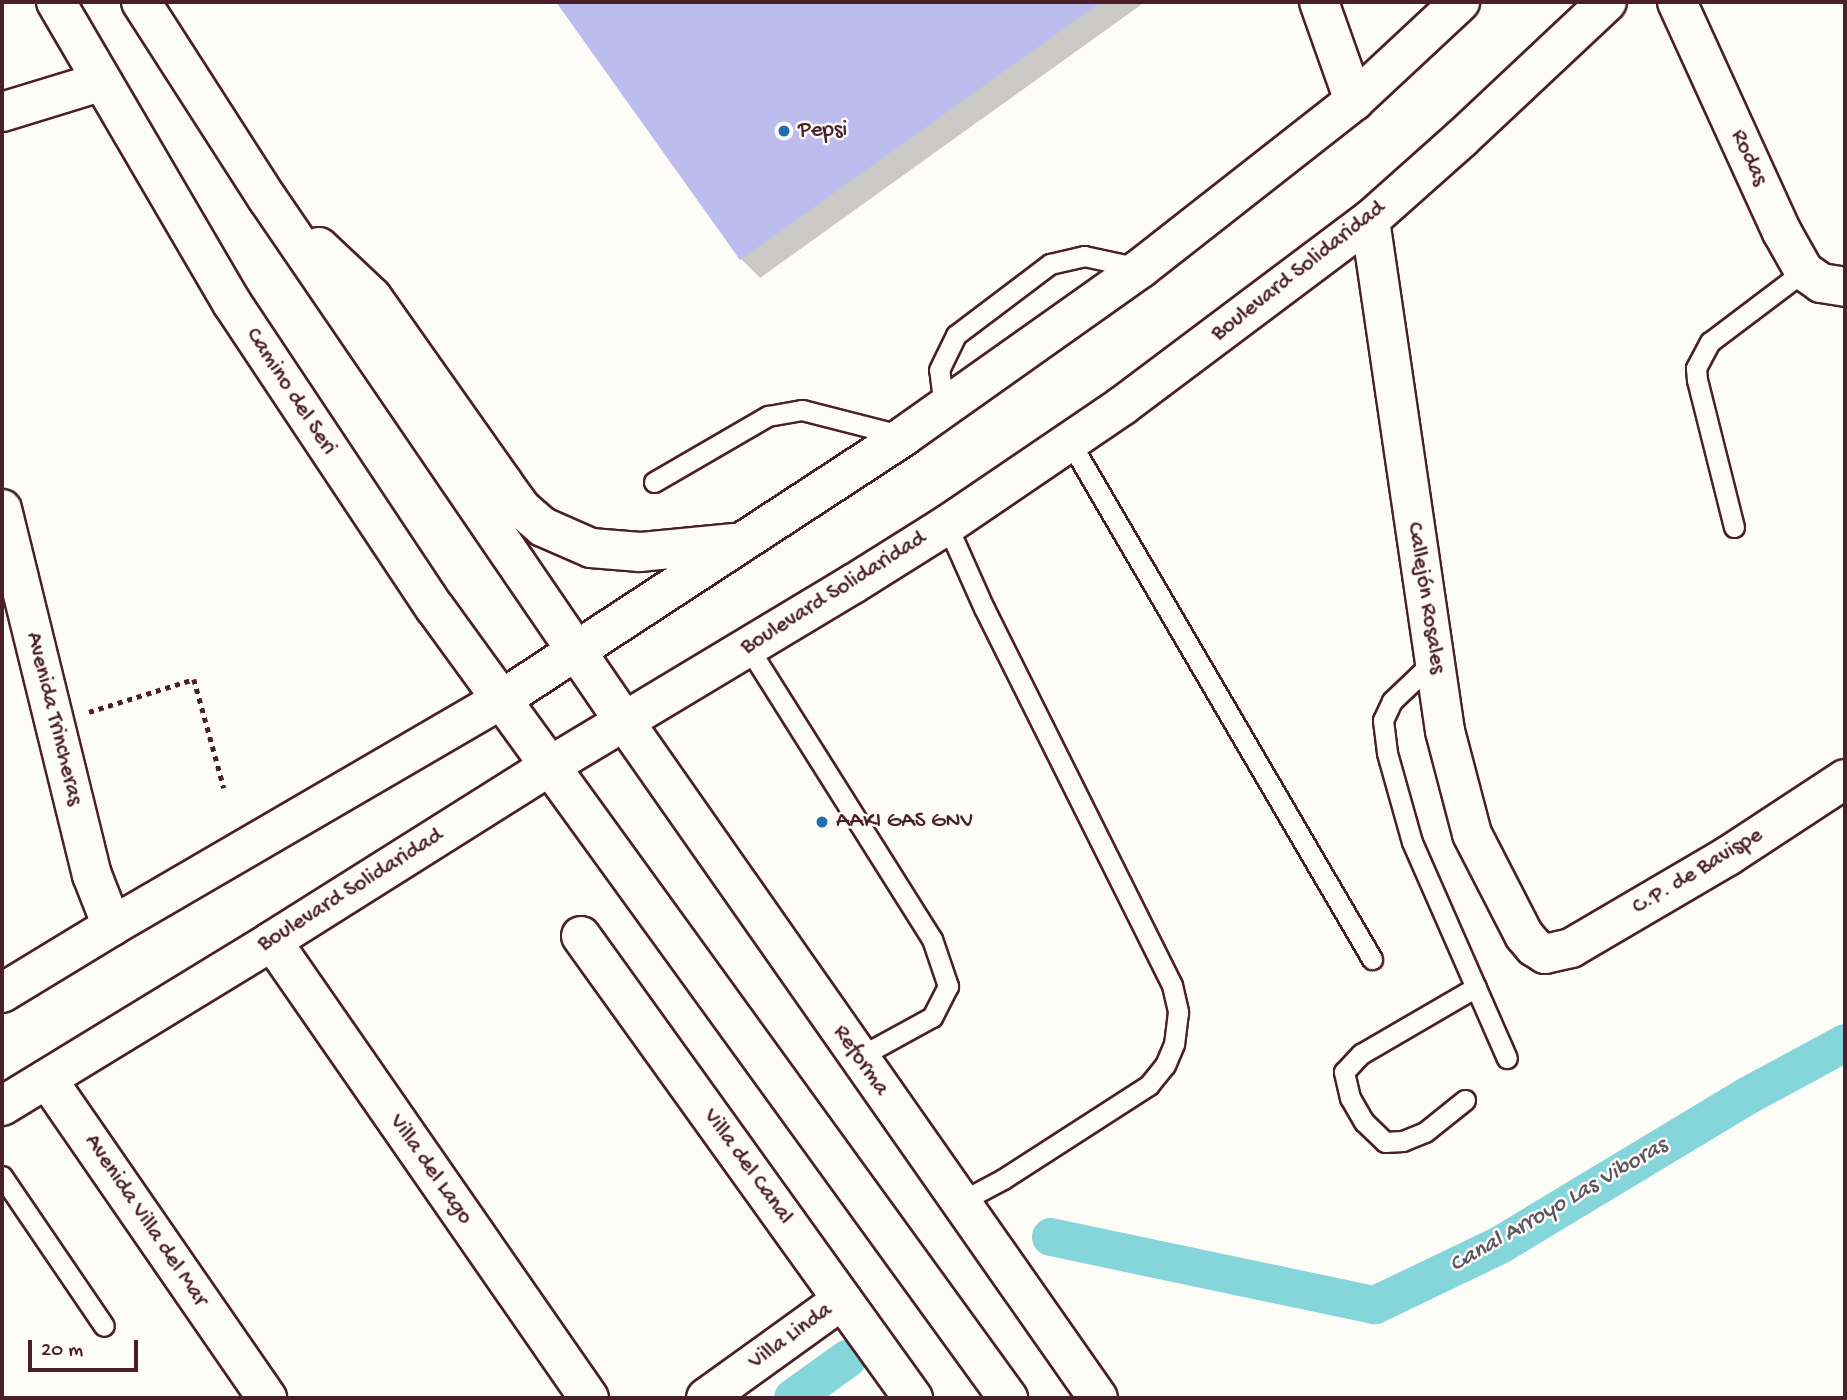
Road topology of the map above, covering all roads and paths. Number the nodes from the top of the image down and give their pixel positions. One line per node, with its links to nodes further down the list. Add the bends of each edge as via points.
1 (56, 2): 7 (main road, Camino del Seri)
2 (141, 2): 10 (main road)
3 (1318, 2): 8 (main road)
4 (1460, 2): 8 (main road)
5 (1607, 2): 11 (main road, Boulevard Solidaridad)
6 (1677, 2): 13 (main road, Rodas)
7 (100, 82): 9 (main road); 26 (main road, Camino del Seri, via 232,303 335,461 435,608)
8 (1354, 101): 12 (main road)
9 (2, 112)
10 (267, 198): 22 (main road, via 372,297 521,508 543,527 603,549 640,552); 24 (main road)
11 (1370, 220): 17 (main road, Boulevard Solidaridad); 25 (main road, Callejón Rosales)
12 (1141, 268): 15 (main road); 15 (lane, via 1084,256 1050,264 956,335 939,370)
13 (1804, 271): 14 (main road, via 1821,283); 21 (lane, via 1710,342 1696,368)
14 (1845, 287)
15 (944, 408): 16 (main road)
16 (904, 436): 18 (lane, via 802,410 768,416); 22 (main road)
17 (1070, 442): 20 (main road, Boulevard Solidaridad); 36 (lane)
18 (654, 482)
19 (2, 509): 28 (main road, Avenida Trincheras)
20 (947, 525): 23 (main road, Boulevard Solidaridad); 45 (lane, via 1172,985 1178,1012 1174,1045 1149,1085)
21 (1734, 527)
22 (739, 543): 24 (main road)
23 (748, 647): 27 (main road, Boulevard Solidaridad); 39 (lane, via 932,939 948,986 932,1017)
24 (578, 650): 26 (main road); 27 (main road)
25 (1434, 661): 35 (main road, Callejón Rosales, via 1445,731 1472,834 1524,935); 37 (lane, via 1392,701 1383,720 1387,753 1412,842)
26 (504, 698): 29 (main road, Camino del Seri); 32 (main road)
27 (624, 721): 29 (main road, Boulevard Solidaridad); 39 (main road, Reforma)
28 (53, 723): 31 (path, via 194,679); 32 (main road, Avenida Trincheras, via 92,875)
29 (550, 766): 34 (main road, Boulevard Solidaridad); 52 (main road)
30 (1845, 779): 35 (main road, C.P. de Bavispe, via 1728,856 1582,941)
31 (224, 788)
32 (112, 926): 38 (main road)
33 (581, 936): 46 (main road, Villa del Canal)
34 (272, 941): 41 (main road, Boulevard Solidaridad); 50 (main road, Villa del Lago)
35 (1545, 954)
36 (1372, 959)
37 (1476, 987): 40 (lane); 42 (lane, via 1361,1054 1344,1072 1350,1098 1364,1122 1385,1142 1426,1132)
38 (2, 993)
39 (858, 1058): 45 (main road, Reforma)
40 (1507, 1058)
41 (47, 1079): 43 (main road, Boulevard Solidaridad); 49 (main road, Avenida Villa del Mar)
42 (1465, 1100)
43 (2, 1105)
44 (2, 1176): 47 (lane)
45 (960, 1202): 53 (main road, Reforma)
46 (842, 1300): 48 (main road, Villa del Canal); 51 (main road, Villa Linda)
47 (104, 1326)
48 (898, 1393)
49 (263, 1397)
50 (589, 1398)
51 (706, 1398)
52 (1008, 1398)
53 (1098, 1398)

